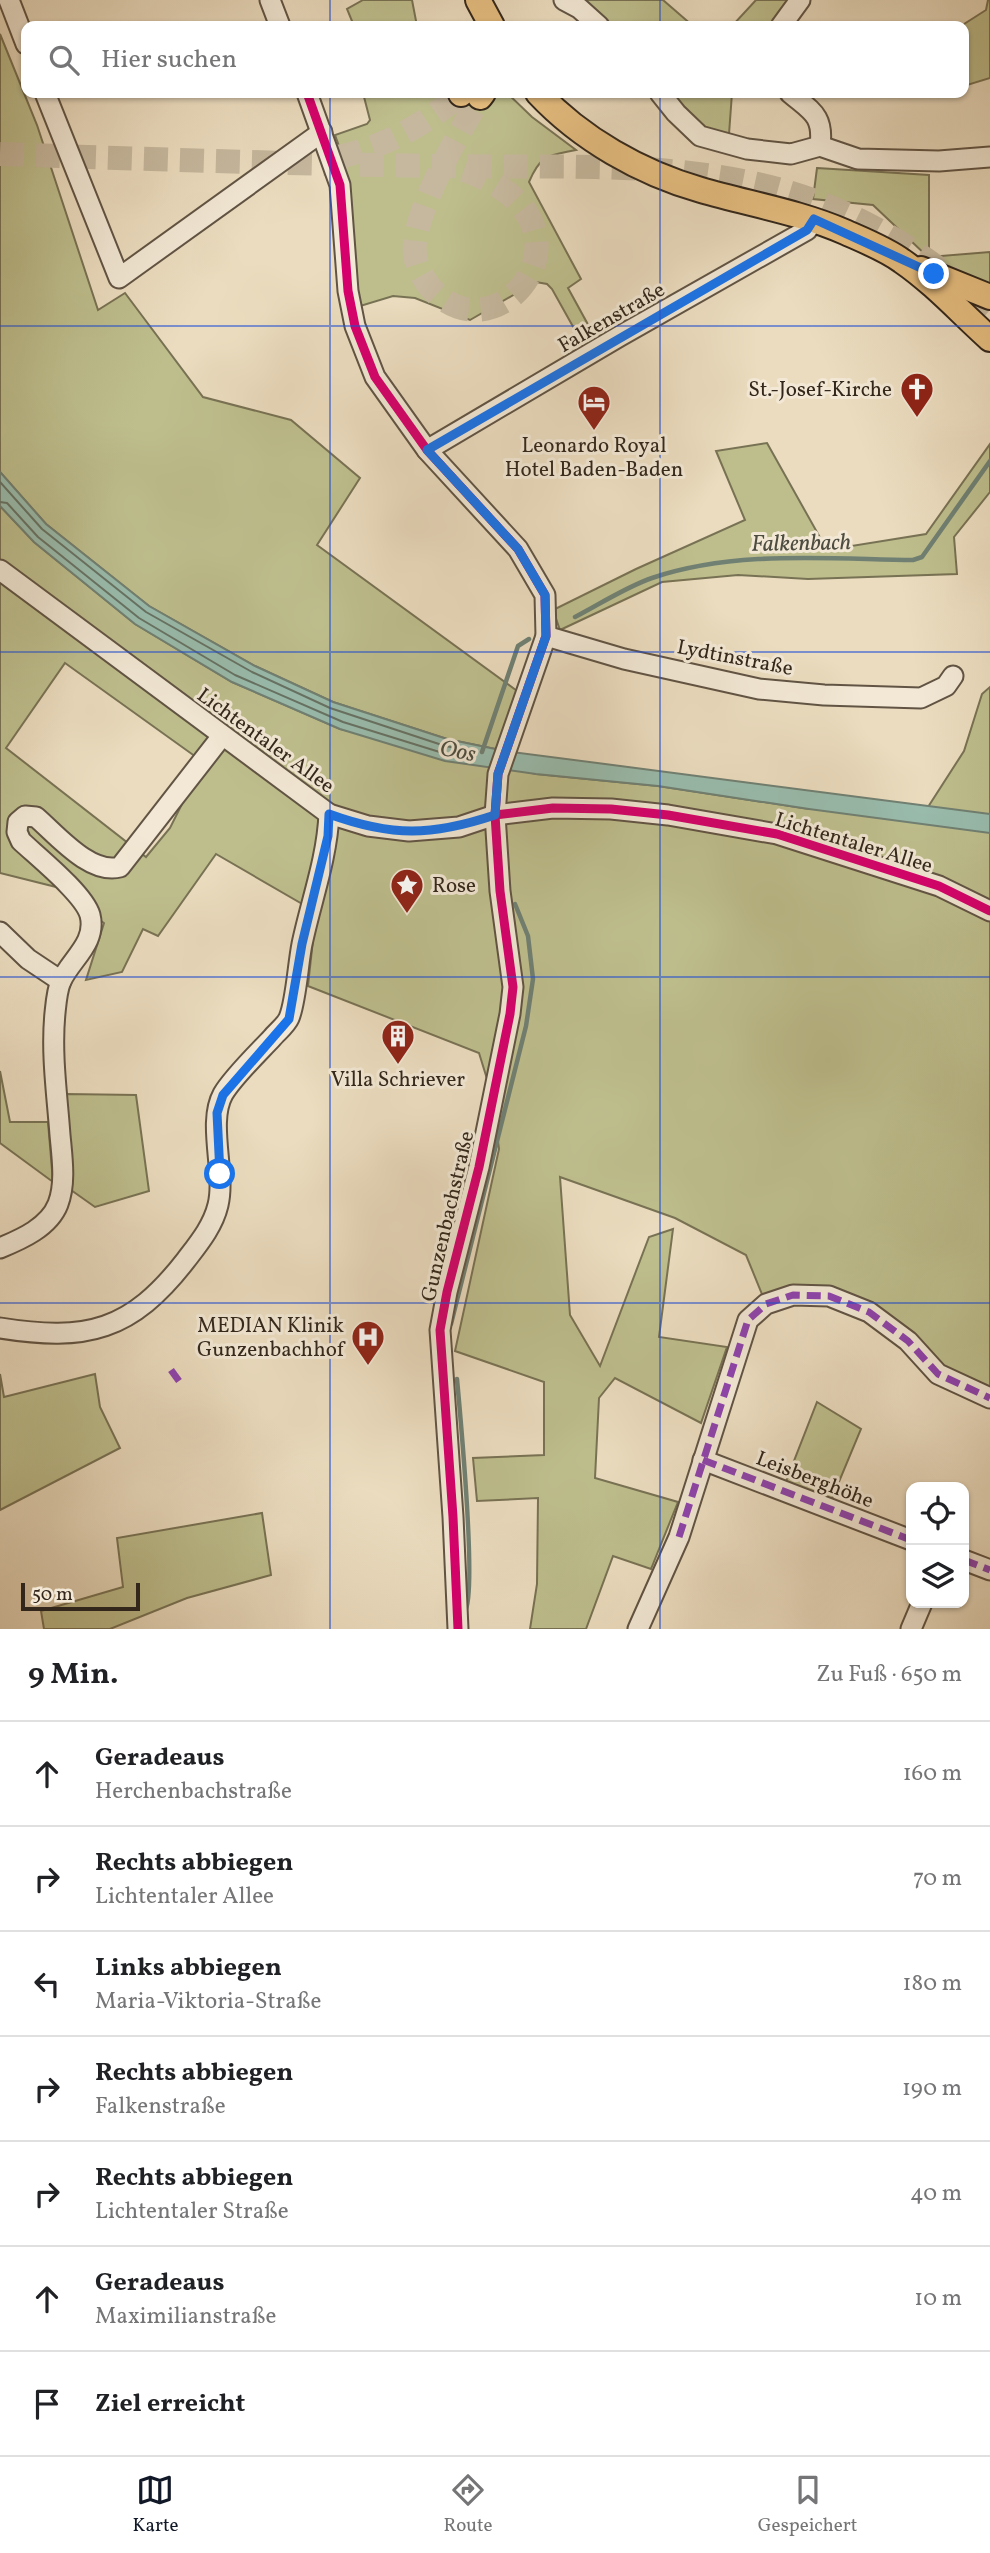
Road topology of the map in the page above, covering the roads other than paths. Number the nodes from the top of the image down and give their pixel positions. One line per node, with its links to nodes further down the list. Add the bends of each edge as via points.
1 (9, 0): 10 (street)
2 (270, 0): 6 (street)
3 (478, 0): 7 (main road)
4 (564, 0): 8 (street)
5 (800, 0): 9 (street)
6 (278, 21)
7 (489, 21)
8 (593, 21)
9 (785, 21)
10 (21, 31)
11 (47, 98): 16 (street, via 119,278)
12 (309, 98): 16 (street)
13 (543, 98): 19 (main road, via 574,127 643,168 699,190)
14 (664, 98): 17 (street, via 700,136 747,149 791,154)
15 (796, 98): 17 (street, via 817,116 822,130)
16 (322, 132): 23 (street, via 340,184 355,326 375,377)
17 (820, 146): 18 (street, via 858,159)
18 (990, 157)
19 (814, 219): 20 (main road); 23 (street, Falkenstraße, via 807,230)
20 (901, 260): 21 (main road); 22 (main road)
21 (990, 297)
22 (987, 328)
23 (427, 450): 25 (street, via 518,549 545,595)
24 (0, 570): 27 (street, Lichtentaler Allee)
25 (546, 636): 26 (street, Lydtinstraße, via 759,689 921,698 946,686); 29 (street, Gunzenbachstraße, via 498,774)
26 (953, 676)
27 (222, 736): 28 (street, Lichtentaler Allee); 32 (street, via 120,867 95,866 36,817 20,819 16,827 21,841 78,895 90,916 83,950)
28 (329, 814): 29 (street, Lichtentaler Allee, via 368,827 409,831 459,827); 34 (street, via 289,1019 223,1095 217,1113 218,1205 208,1232 174,1275 134,1313 94,1331 39,1334)
29 (495, 815): 30 (street, Lichtentaler Allee, via 553,808 611,809 777,834 939,886); 41 (street, Gunzenbachstraße, via 513,987 440,1330)
30 (990, 911)
31 (0, 932): 32 (street, via 28,959)
32 (61, 981): 33 (street, via 54,1033 62,1164 58,1202 39,1228)
33 (0, 1248)
34 (0, 1328)
35 (990, 1398): 36 (street, via 938,1374 908,1342 869,1312 829,1296 793,1295 766,1304 748,1321)
36 (703, 1460): 37 (street, Leisberghöhe); 42 (street, via 679,1537)
37 (906, 1538)
38 (969, 1562): 39 (street)
39 (990, 1570)
40 (920, 1608): 43 (street)
41 (457, 1629)
42 (638, 1629)
43 (911, 1629)

